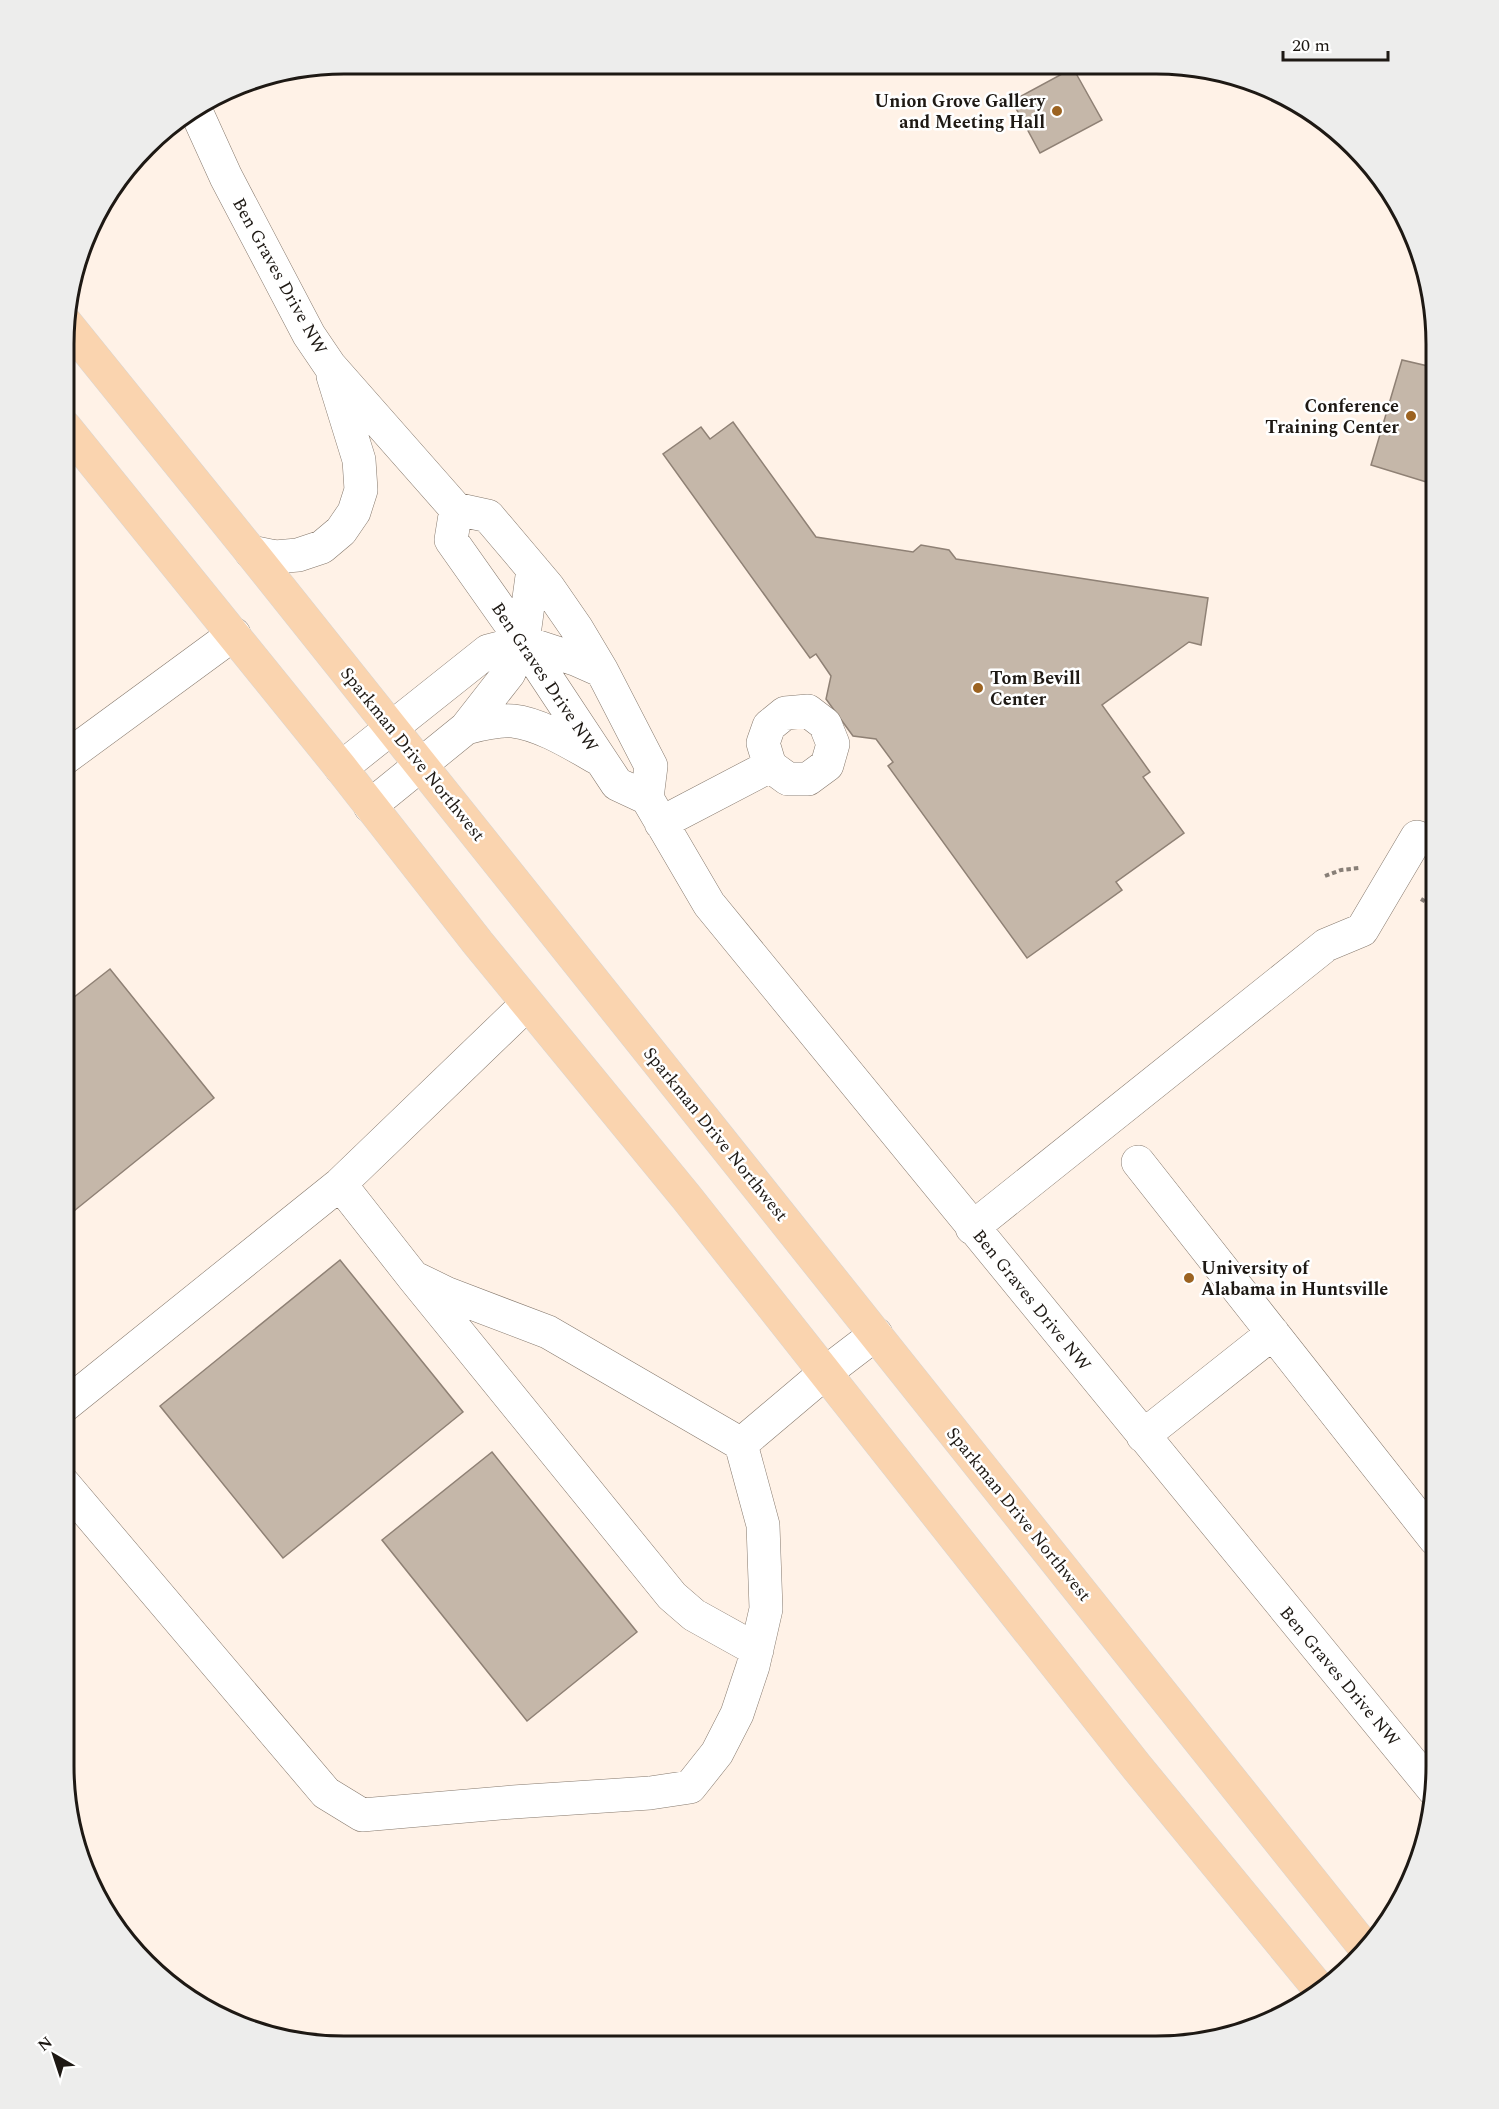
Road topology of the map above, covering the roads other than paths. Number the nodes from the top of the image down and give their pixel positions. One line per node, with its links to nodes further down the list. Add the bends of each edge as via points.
1 (198, 116): 3 (street, Ben Graves Drive NW, via 309,335)
2 (74, 333): 6 (main road, Sparkman Drive Northwest)
3 (330, 366): 5 (street, Ben Graves Drive NW); 6 (street, via 359,460 361,490 354,512 341,531 322,547 275,558)
4 (74, 438): 8 (main road)
5 (456, 509): 7 (street, via 488,516); 9 (street, Ben Graves Drive NW, via 452,540)
6 (252, 552): 11 (main road, Sparkman Drive Northwest)
7 (533, 569): 9 (street); 10 (street)
8 (234, 634): 13 (street); 17 (main road)
9 (523, 642): 10 (street); 11 (street, via 488,651); 12 (street, via 509,673); 14 (street, Ben Graves Drive NW)
10 (602, 670): 19 (street, via 651,766)
11 (392, 728): 15 (main road, Sparkman Drive Northwest); 17 (street)
12 (466, 728): 14 (street, via 497,721 525,723); 15 (street)
13 (74, 751)
14 (602, 761): 19 (street, Ben Graves Drive NW, via 617,784)
15 (421, 764): 18 (street); 27 (main road, Sparkman Drive Northwest)
16 (770, 766): 19 (street)
17 (341, 768): 18 (main road)
18 (370, 806): 21 (main road)
19 (654, 810): 24 (street, Ben Graves Drive NW, via 709,904)
20 (1416, 837): 24 (street, via 1362,930 1326,945)
21 (527, 1004): 23 (street); 28 (main road)
22 (1138, 1162): 26 (street)
23 (340, 1184): 25 (street); 29 (street)
24 (972, 1228): 30 (street, Ben Graves Drive NW)
25 (413, 1277): 31 (street, via 548,1332); 34 (street, via 672,1596 694,1615)
26 (1273, 1333): 30 (street); 33 (street)
27 (876, 1334): 28 (street); 36 (main road, Sparkman Drive Northwest)
28 (825, 1372): 31 (street); 37 (main road, via 1136,1766)
29 (74, 1398)
30 (1143, 1436): 35 (street, Ben Graves Drive NW)
31 (741, 1444): 34 (street, via 763,1525 766,1610)
32 (74, 1496): 34 (street, via 326,1793 362,1815 690,1787 717,1753 737,1714)
33 (1426, 1526)
34 (757, 1650)
35 (1425, 1779)
36 (1360, 1941)
37 (1315, 1984)

